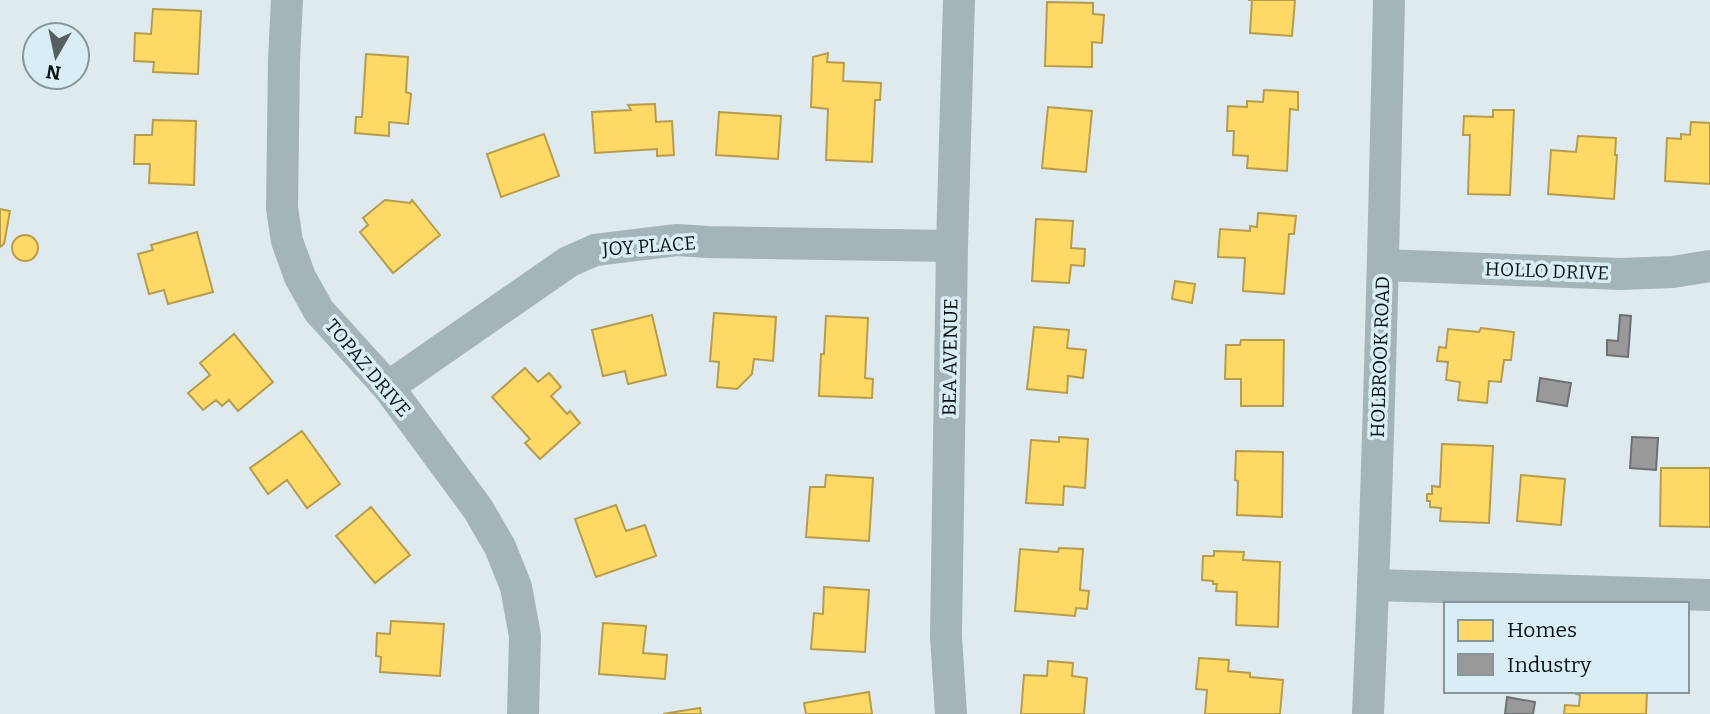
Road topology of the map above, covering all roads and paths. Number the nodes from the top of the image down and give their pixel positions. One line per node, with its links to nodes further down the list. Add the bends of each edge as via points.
1 (287, 0): 7 (street, TOPAZ DRIVE, via 282,195 286,241 319,311)
2 (959, 0): 4 (street, BEA AVENUE)
3 (1389, 0): 5 (street, HOLBROOK ROAD)
4 (952, 246): 7 (street, JOY PLACE, via 677,240 595,250 568,262); 11 (street, BEA AVENUE, via 946,636)
5 (1383, 265): 6 (street, HOLLO DRIVE, via 1620,274); 8 (street, HOLBROOK ROAD)
6 (1710, 266)
7 (388, 387): 10 (street, TOPAZ DRIVE, via 478,509 500,547 516,587 524,636)
8 (1374, 584): 9 (street); 12 (street, HOLBROOK ROAD)
9 (1710, 595)
10 (523, 714)
11 (951, 714)
12 (1368, 714)

